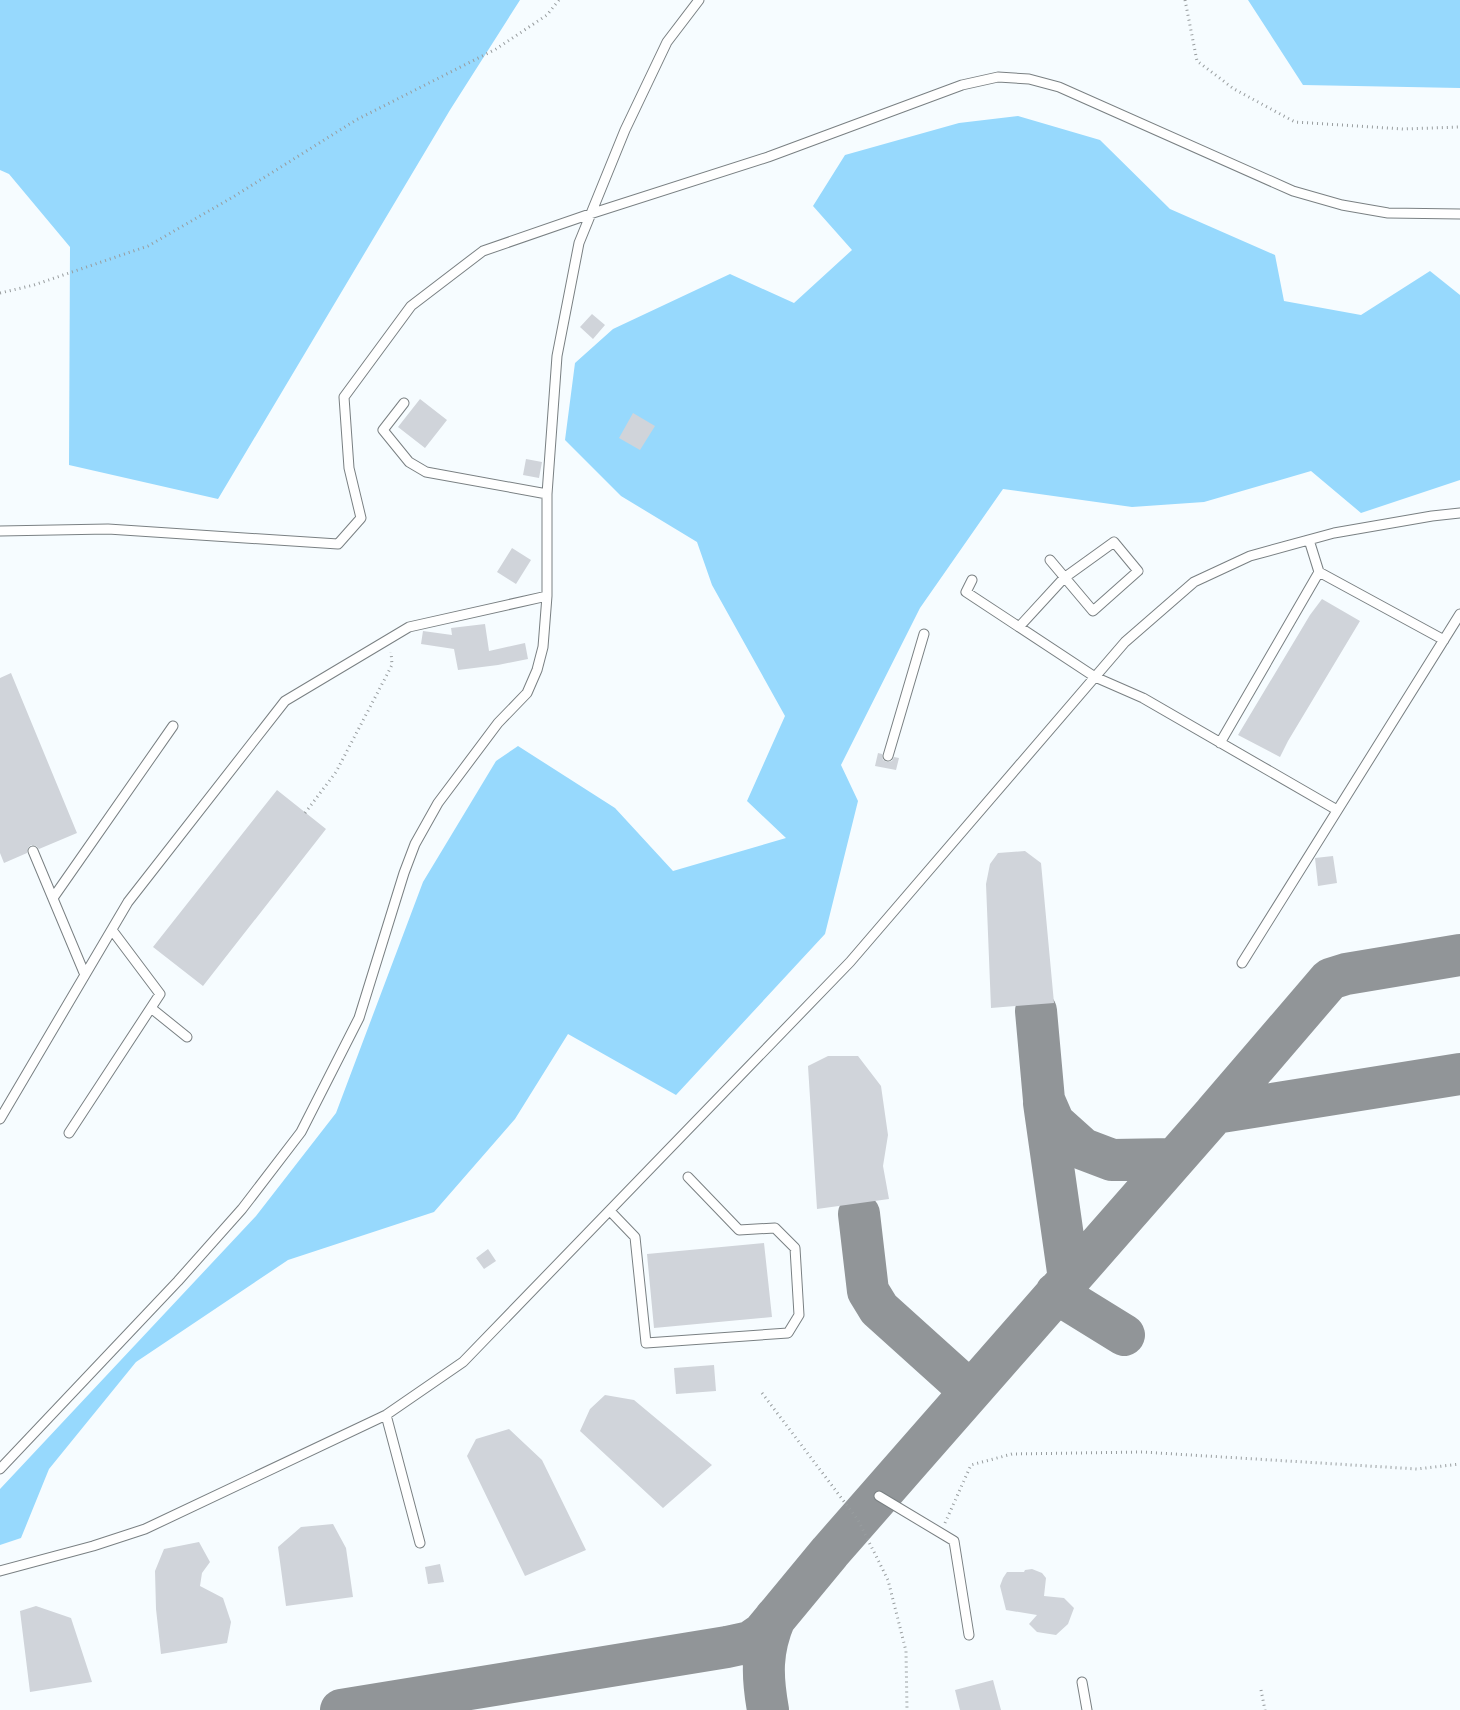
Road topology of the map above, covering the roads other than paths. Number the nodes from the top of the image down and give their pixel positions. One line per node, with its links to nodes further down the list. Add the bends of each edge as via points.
1 (699, 0): 2 (lane, via 667,42)
2 (590, 214): 3 (lane, via 768,157 962,85 998,77 1029,79 1059,87 1293,190 1334,203 1388,213); 5 (lane, via 579,244 557,356); 7 (lane, via 483,251 411,306 344,397 349,468 361,518 338,544 108,529)
3 (1460, 214)
4 (404, 403): 5 (lane, via 383,430 409,462 426,472)
5 (547, 494): 13 (lane)
6 (1460, 513): 8 (lane)
7 (0, 531)
8 (1309, 540): 10 (lane); 18 (lane, via 1250,556 1194,582 1125,642)
9 (1050, 560): 11 (lane)
10 (1319, 572): 17 (lane); 20 (lane)
11 (1064, 578): 11 (lane, via 1114,542 1138,571 1093,611); 15 (lane)
12 (972, 580): 15 (lane, via 966,592)
13 (547, 596): 25 (lane, via 409,627 285,701 128,902); 35 (lane, via 543,647 527,693 498,723 438,803 415,844 359,1018 301,1132 242,1210 185,1274)
14 (1460, 614): 17 (lane)
15 (1019, 627): 18 (lane)
16 (924, 634): 21 (lane)
17 (1444, 640): 22 (lane)
18 (1095, 677): 20 (lane, via 1143,698); 33 (lane, via 850,962)
19 (172, 726): 24 (lane)
20 (1220, 743): 22 (lane)
21 (888, 756)
22 (1338, 810): 26 (lane)
23 (33, 851): 24 (lane)
24 (53, 898): 27 (lane)
25 (112, 930): 27 (lane); 28 (lane, via 160,994)
26 (1242, 963)
27 (85, 975): 30 (lane)
28 (151, 1008): 29 (lane); 31 (lane)
29 (186, 1037)
30 (0, 1119)
31 (69, 1132)
32 (688, 1177): 33 (lane, via 739,1230 775,1228 795,1248 799,1316 788,1333 646,1343 635,1237)
33 (610, 1211): 34 (lane, via 463,1362)
34 (386, 1415): 37 (lane); 38 (lane, via 145,1529)
35 (0, 1469)
36 (879, 1496): 39 (lane, via 954,1541)
37 (420, 1543)
38 (0, 1570)
39 (969, 1635)
40 (1082, 1682): 41 (lane)
41 (1087, 1710)

